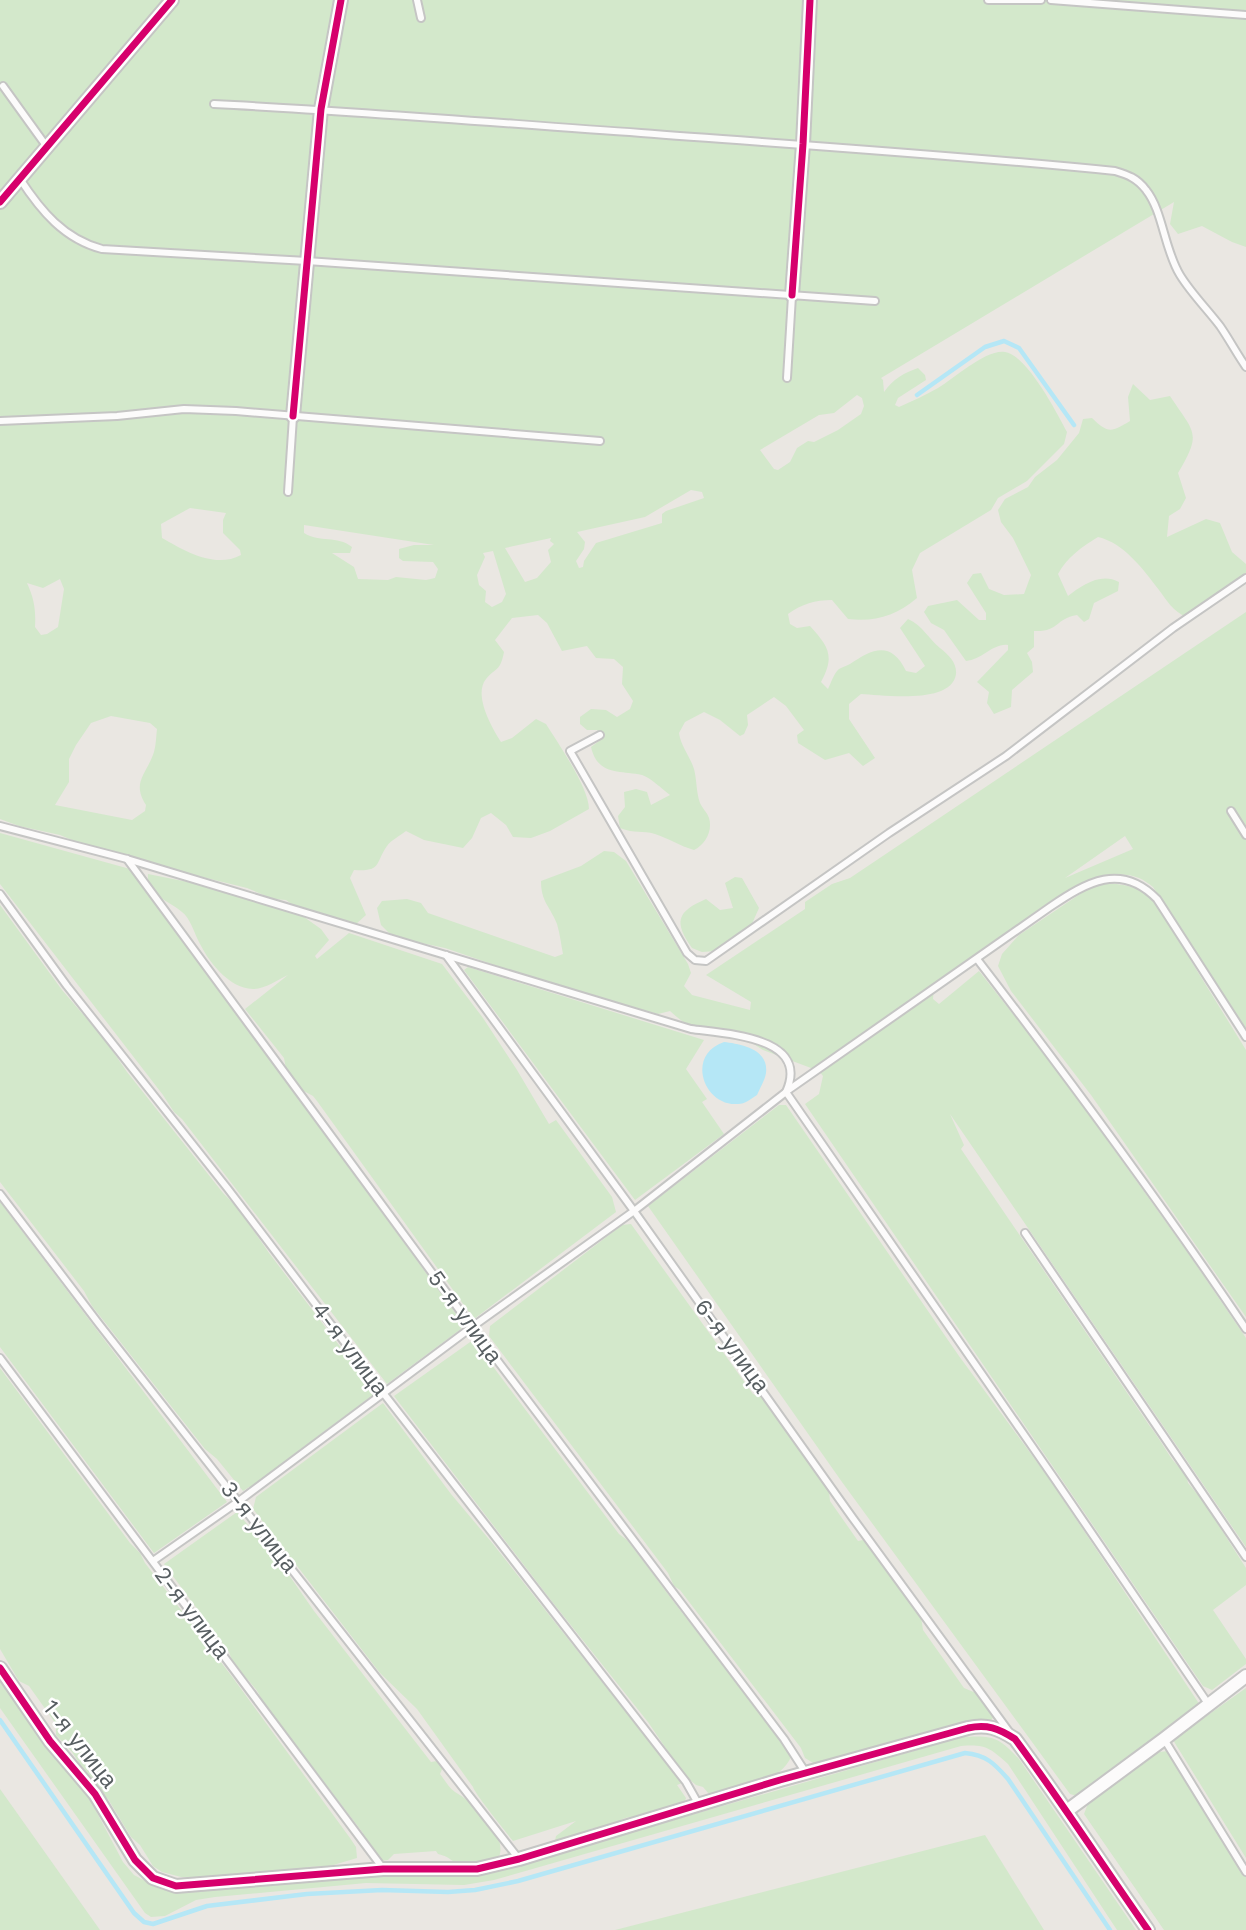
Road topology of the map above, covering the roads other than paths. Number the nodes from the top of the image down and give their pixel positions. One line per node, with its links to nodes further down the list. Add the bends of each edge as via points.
1 (172, 0): 14 (street)
2 (341, 0): 12 (street)
3 (417, 0): 9 (lane)
4 (810, 0): 13 (street)
5 (988, 0): 6 (lane)
6 (1041, 0)
7 (1051, 0): 8 (lane)
8 (1246, 15)
9 (421, 18)
10 (4, 86): 14 (lane)
11 (214, 104): 12 (lane)
12 (321, 109): 13 (lane); 17 (street)
13 (803, 144): 18 (street); 20 (lane, via 989,158 1129,175 1148,192 1180,275)
14 (47, 147): 15 (street)
15 (20, 179): 16 (street); 17 (lane, via 50,219 84,244)
16 (0, 202)
17 (307, 261): 18 (lane); 22 (street)
18 (792, 295): 19 (lane); 21 (lane)
19 (875, 301)
20 (1246, 368)
21 (787, 377)
22 (293, 416): 23 (lane, via 184,409); 24 (lane); 25 (lane)
23 (0, 421)
24 (600, 441)
25 (288, 492)
26 (1246, 578): 27 (lane, via 1006,756 706,961 687,953 570,751)
27 (600, 735)
28 (1231, 811): 30 (lane)
29 (0, 827): 31 (lane)
30 (1246, 835)
31 (127, 859): 33 (lane); 40 (lane, 5-я улица)
32 (0, 894): 43 (lane, 4-я улица)
33 (446, 956): 36 (lane, via 691,1029 742,1037 778,1049 792,1069); 38 (lane, 6-я улица)
34 (977, 959): 35 (lane, via 1079,888 1106,879 1129,878 1157,899); 36 (lane); 41 (lane, via 1063,1070)
35 (1246, 1037)
36 (786, 1092): 38 (lane); 49 (lane)
37 (0, 1194): 44 (lane, 3-я улица)
38 (634, 1211): 40 (lane); 50 (lane, 6-я улица)
39 (1025, 1233): 45 (lane)
40 (472, 1327): 43 (lane); 52 (lane, 5-я улица)
41 (1246, 1329)
42 (0, 1358): 46 (lane, 2-я улица)
43 (384, 1394): 44 (lane); 53 (lane, 4-я улица)
44 (239, 1501): 46 (lane); 55 (lane, 3-я улица)
45 (1246, 1557)
46 (153, 1561): 56 (lane, 2-я улица)
47 (0, 1668): 56 (street, 1-я улица, via 102,1805 135,1860 153,1878 176,1886)
48 (1246, 1676): 49 (street)
49 (1209, 1705): 51 (street)
50 (1014, 1739): 52 (street, via 996,1728 978,1726); 54 (street)
51 (1164, 1739): 54 (street); 57 (lane)
52 (806, 1773): 53 (street)
53 (699, 1805): 55 (street)
54 (1068, 1810): 58 (street)
55 (519, 1859): 56 (street, via 477,1869)
56 (383, 1869)
57 (1246, 1872)
58 (1148, 1930)

